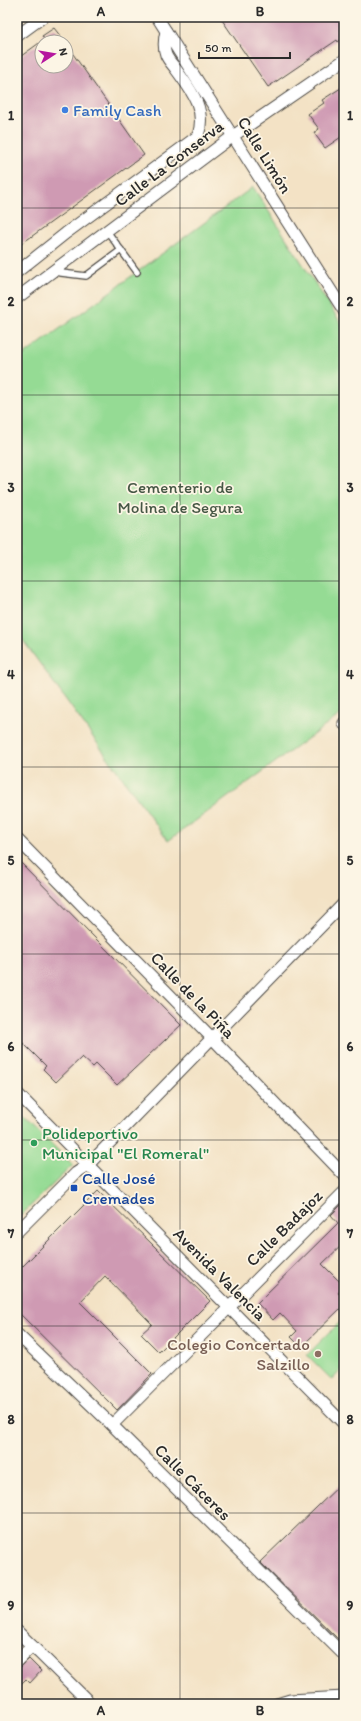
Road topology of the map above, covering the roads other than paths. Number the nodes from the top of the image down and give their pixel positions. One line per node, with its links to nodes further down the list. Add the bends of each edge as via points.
1 (43, 17): 4 (street)
2 (157, 17): 3 (street, Calle Limón)
3 (166, 31): 6 (street, Calle Limón); 9 (street, via 163,41 166,56 195,96 201,126 198,136)
4 (17, 36)
5 (344, 60): 6 (street, Calle La Conserva)
6 (233, 136): 7 (street, Calle La Conserva); 13 (street, Calle Limón)
7 (107, 231): 8 (lane); 10 (street, Calle La Conserva)
8 (121, 250): 10 (lane, via 86,276); 11 (lane)
9 (17, 272)
10 (53, 272): 12 (street, Calle La Conserva)
11 (137, 272)
12 (17, 298)
13 (344, 311)
14 (17, 839): 16 (street, Calle de la Piña)
15 (344, 903): 16 (street)
16 (213, 1039): 18 (street); 19 (street, Calle de la Piña)
17 (17, 1093): 18 (street, Avenida Valencia)
18 (88, 1165): 21 (street); 22 (street, Avenida Valencia)
19 (344, 1175)
20 (344, 1192): 22 (street, Calle Badajoz)
21 (17, 1232)
22 (229, 1307): 24 (street, Avenida Valencia); 25 (street, Calle Badajoz)
23 (17, 1334): 25 (street, Calle Cáceres)
24 (344, 1424)
25 (112, 1425): 28 (street, Calle Cáceres)
26 (17, 1631): 27 (street)
27 (32, 1646): 29 (street); 31 (street)
28 (344, 1655)
29 (17, 1661)
30 (344, 1697): 32 (street, via 290,1700)
31 (92, 1704)
32 (277, 1704)

